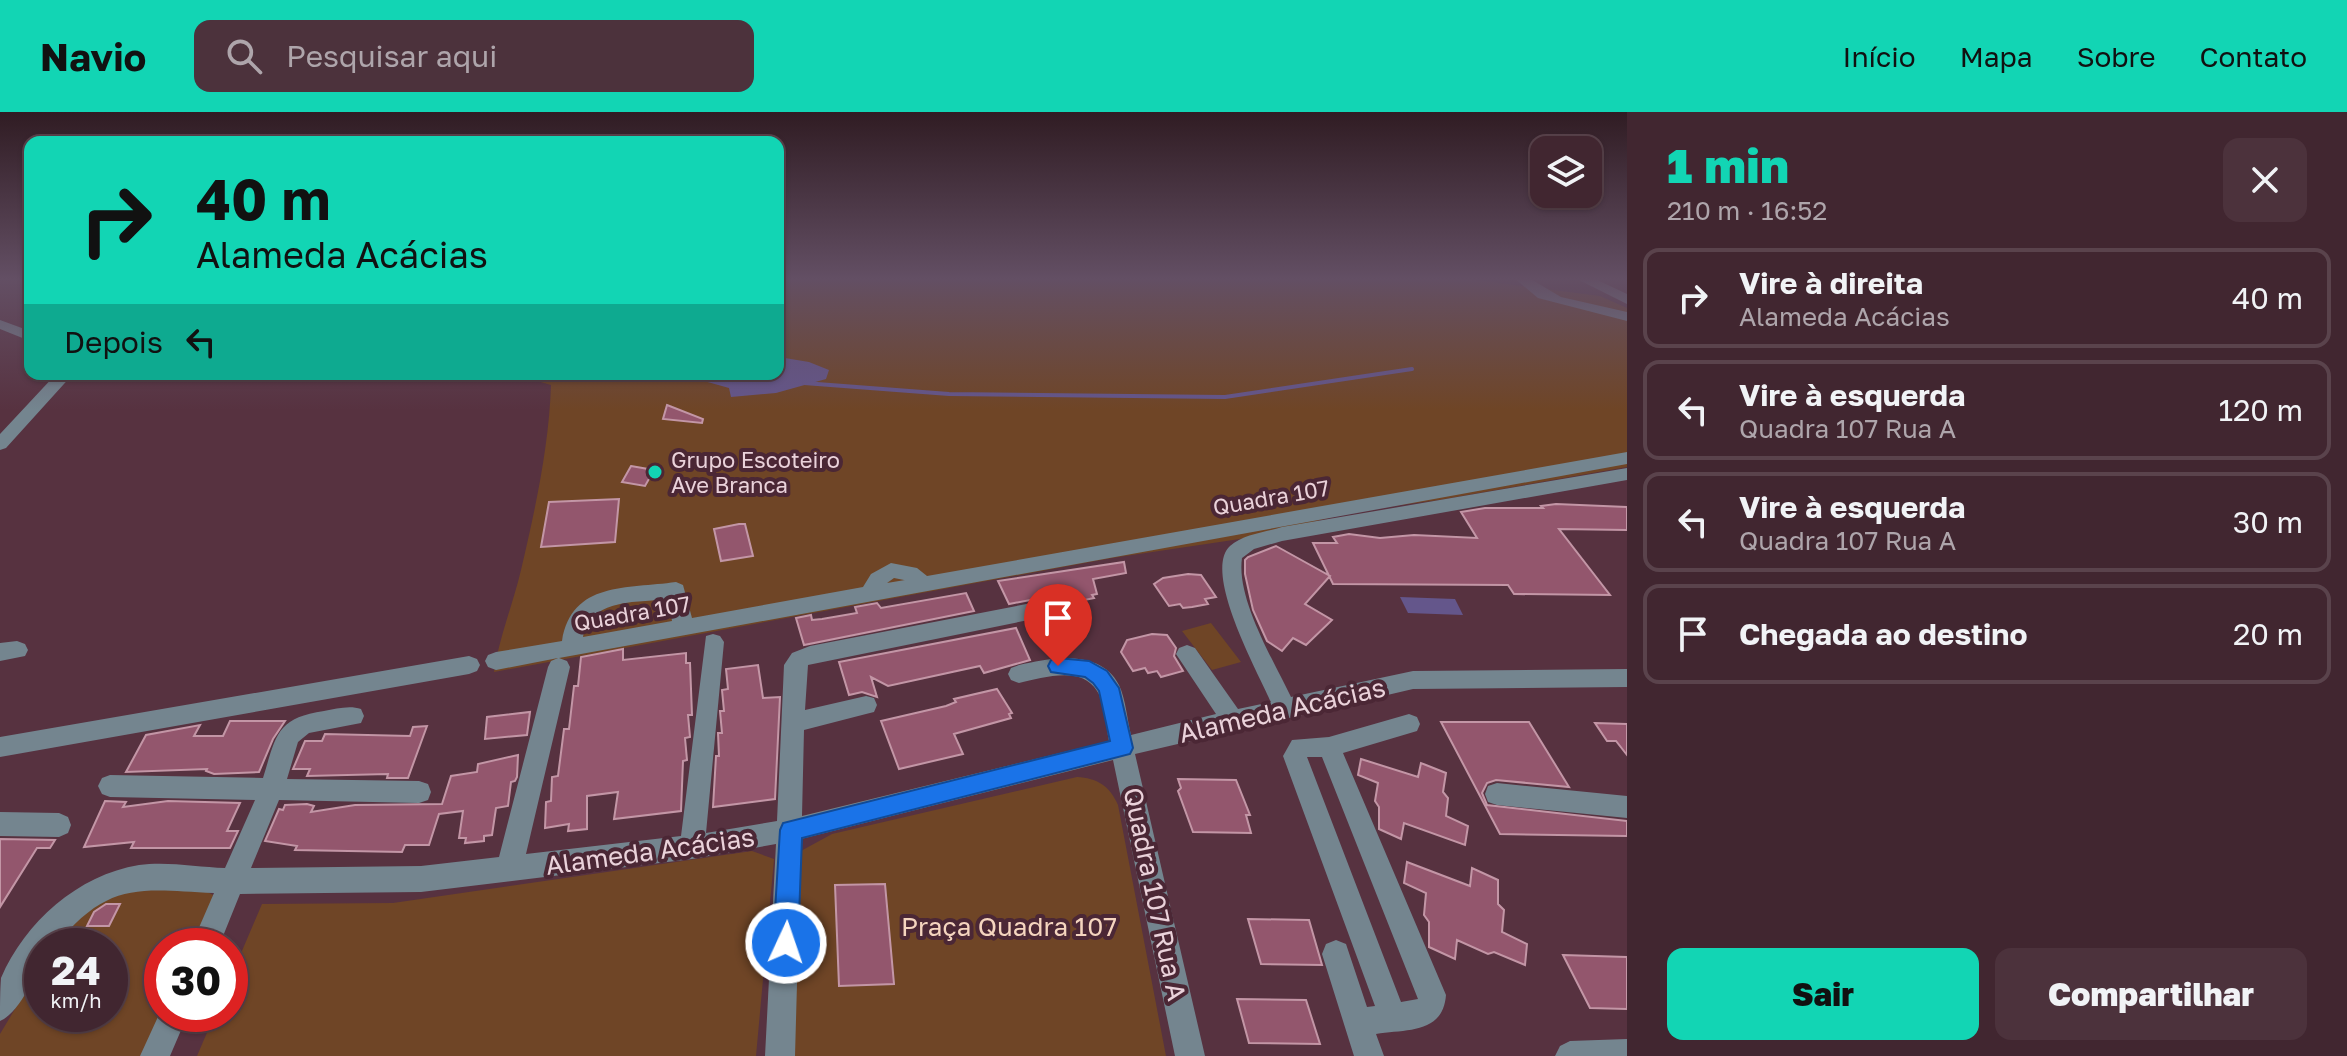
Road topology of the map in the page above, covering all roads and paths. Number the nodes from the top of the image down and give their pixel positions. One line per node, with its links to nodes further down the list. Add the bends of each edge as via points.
1 (0, 324): 2 (street)
2 (24, 334)
3 (59, 380): 4 (street)
4 (0, 444)
5 (1627, 458): 8 (street, Quadra 107)
6 (1627, 474): 17 (street, via 1282,534 1245,545 1232,556 1228,572)
7 (1068, 604): 20 (street, via 800,659 795,665)
8 (684, 629): 11 (street, Quadra 107); 11 (street, via 676,590 596,601 574,622)
9 (713, 642): 33 (street)
10 (1187, 654): 19 (street)
11 (565, 658): 12 (street, Quadra 107); 34 (street)
12 (496, 661)
13 (469, 665): 22 (street)
14 (1019, 674): 24 (street, Quadra 107 Rua A, via 1066,666 1089,669 1109,688)
15 (1627, 678): 17 (street, Alameda Acácias, via 1413,680)
16 (866, 705): 20 (street)
17 (1285, 708): 19 (street, Alameda Acácias)
18 (353, 716): 26 (street, via 315,720 295,729)
19 (1233, 720): 24 (street, Alameda Acácias)
20 (792, 723): 32 (street)
21 (1409, 724): 23 (street)
22 (0, 747)
23 (1329, 747): 39 (street, via 1300,747 1295,756); 39 (street, via 1432,995 1426,1012)
24 (1122, 748): 32 (street, Alameda Acácias); 45 (street, Quadra 107 Rua A)
25 (110, 786): 26 (street)
26 (272, 788): 27 (street); 35 (street)
27 (419, 792)
28 (1497, 794): 29 (street)
29 (1627, 807)
30 (0, 824): 31 (street)
31 (59, 825)
32 (791, 830): 33 (street, Alameda Acácias); 44 (street)
33 (692, 847): 34 (street, Alameda Acácias)
34 (509, 870): 35 (street, Alameda Acácias, via 421,879)
35 (235, 881): 36 (street); 38 (street, Alameda Acácias, via 141,877 88,895 53,926)
36 (213, 928)
37 (1336, 954): 40 (street)
38 (1, 1005)
39 (1393, 1017): 40 (street)
40 (1358, 1023): 46 (street)
41 (166, 1032): 43 (street)
42 (1627, 1054): 47 (street)
43 (155, 1056)
44 (780, 1056)
45 (1190, 1056)
46 (1369, 1056)
47 (1570, 1056)

